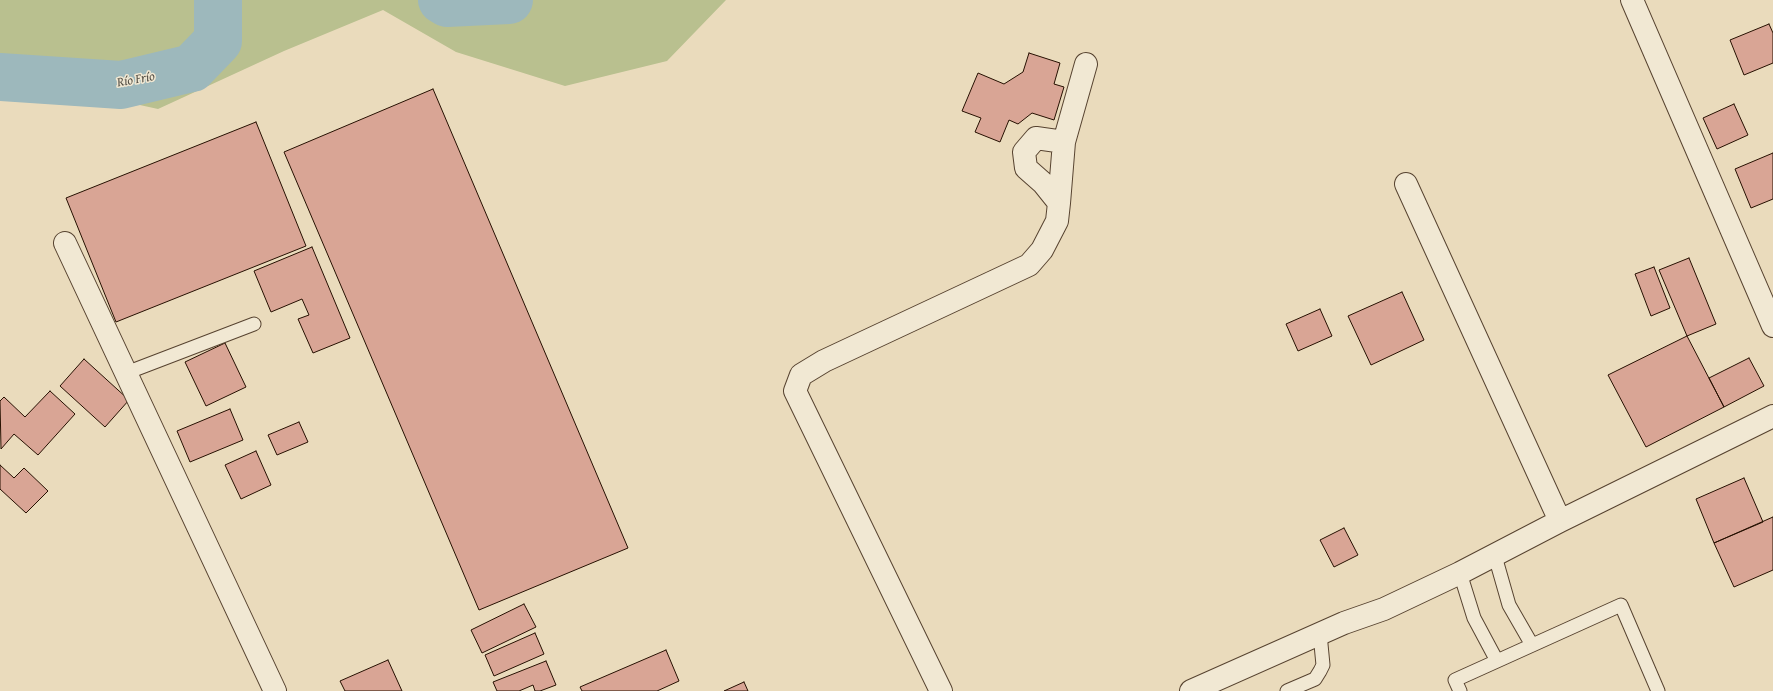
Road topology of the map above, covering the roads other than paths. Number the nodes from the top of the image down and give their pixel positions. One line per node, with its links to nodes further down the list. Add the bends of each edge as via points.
1 (1632, 0): 8 (street)
2 (1086, 64): 3 (street)
3 (1064, 142): 5 (street); 5 (street, via 1036,138 1024,152 1026,168 1043,183)
4 (1406, 184): 11 (street)
5 (1059, 203): 18 (street, via 1057,221 1042,250 1029,265 824,361 801,375 795,391)
6 (64, 243): 9 (street)
7 (254, 324): 9 (lane)
8 (1773, 326)
9 (126, 373): 17 (street)
10 (1773, 416): 11 (street)
11 (1560, 521): 12 (street)
12 (1495, 556): 13 (street); 15 (lane, via 1509,605)
13 (1460, 573): 14 (street, via 1384,609); 16 (lane, via 1474,618)
14 (1320, 634): 19 (street); 20 (lane, via 1323,665 1320,671 1315,679)
15 (1532, 645): 16 (lane); 22 (lane, via 1621,605)
16 (1497, 661): 21 (lane, via 1455,680)
17 (276, 691)
18 (941, 691)
19 (1191, 691)
20 (1287, 691)
21 (1460, 691)
22 (1658, 691)

